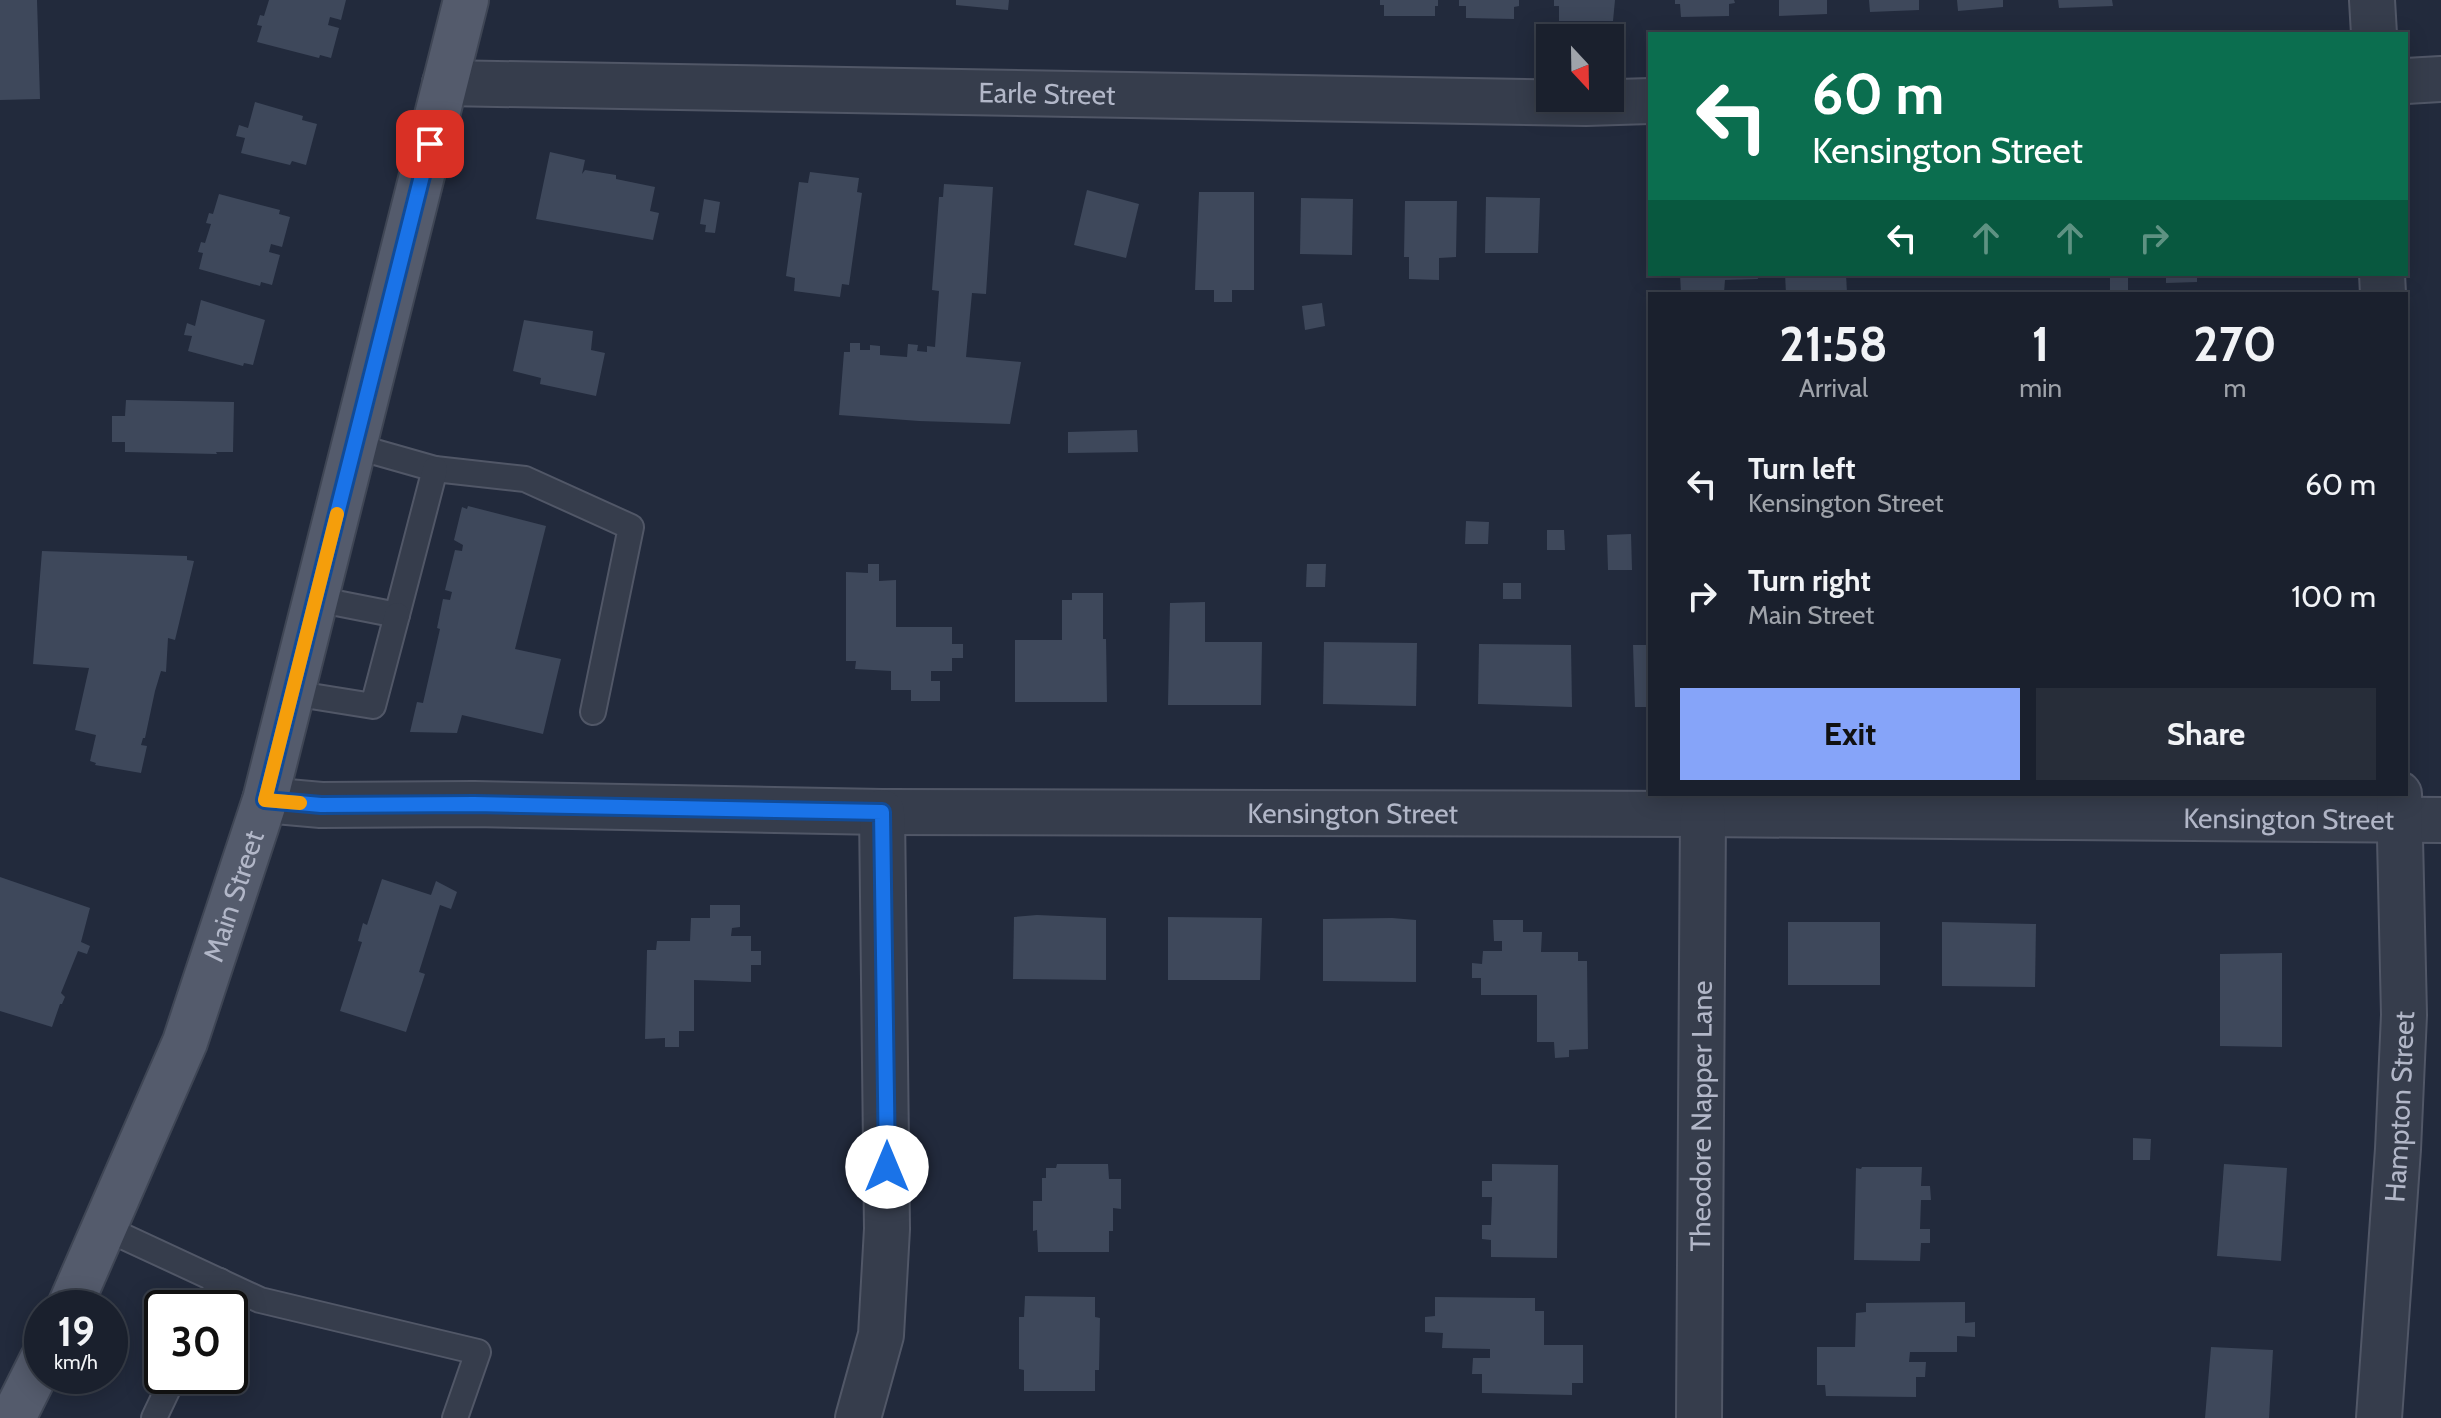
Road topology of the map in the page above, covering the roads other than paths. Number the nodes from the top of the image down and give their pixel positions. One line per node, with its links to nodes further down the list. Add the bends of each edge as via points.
1 (466, 0): 6 (main road, Main Street)
2 (2372, 0): 3 (street)
3 (2374, 32)
4 (2441, 79): 5 (street)
5 (2408, 81)
6 (445, 83): 7 (street, Earle Street); 8 (main road, Main Street)
7 (1648, 101)
8 (354, 446): 9 (lane); 10 (main road, Main Street)
9 (435, 469): 11 (lane); 13 (lane, via 525,479 631,527)
10 (316, 599): 11 (lane); 12 (main road, Main Street)
11 (397, 615): 12 (lane, via 373,706)
12 (292, 693): 14 (main road, Main Street)
13 (593, 712)
14 (265, 800): 16 (street, Kensington Street); 18 (main road, Main Street, via 185,1042)
15 (2413, 811): 17 (street, Kensington Street); 29 (street, Hampton Street)
16 (882, 812): 17 (street, Kensington Street); 27 (street, via 887,1229 881,1335)
17 (1703, 814): 28 (street, Theodore Napper Lane)
18 (105, 1228): 19 (lane); 20 (main road, Main Street)
19 (220, 1281): 21 (lane); 26 (lane, via 260,1300 478,1352)
20 (77, 1290)
21 (216, 1290)
22 (25, 1394): 24 (main road)
23 (165, 1394): 25 (lane)
24 (13, 1418)
25 (154, 1418)
26 (455, 1418)
27 (858, 1418)
28 (1699, 1418)
29 (2379, 1418)

